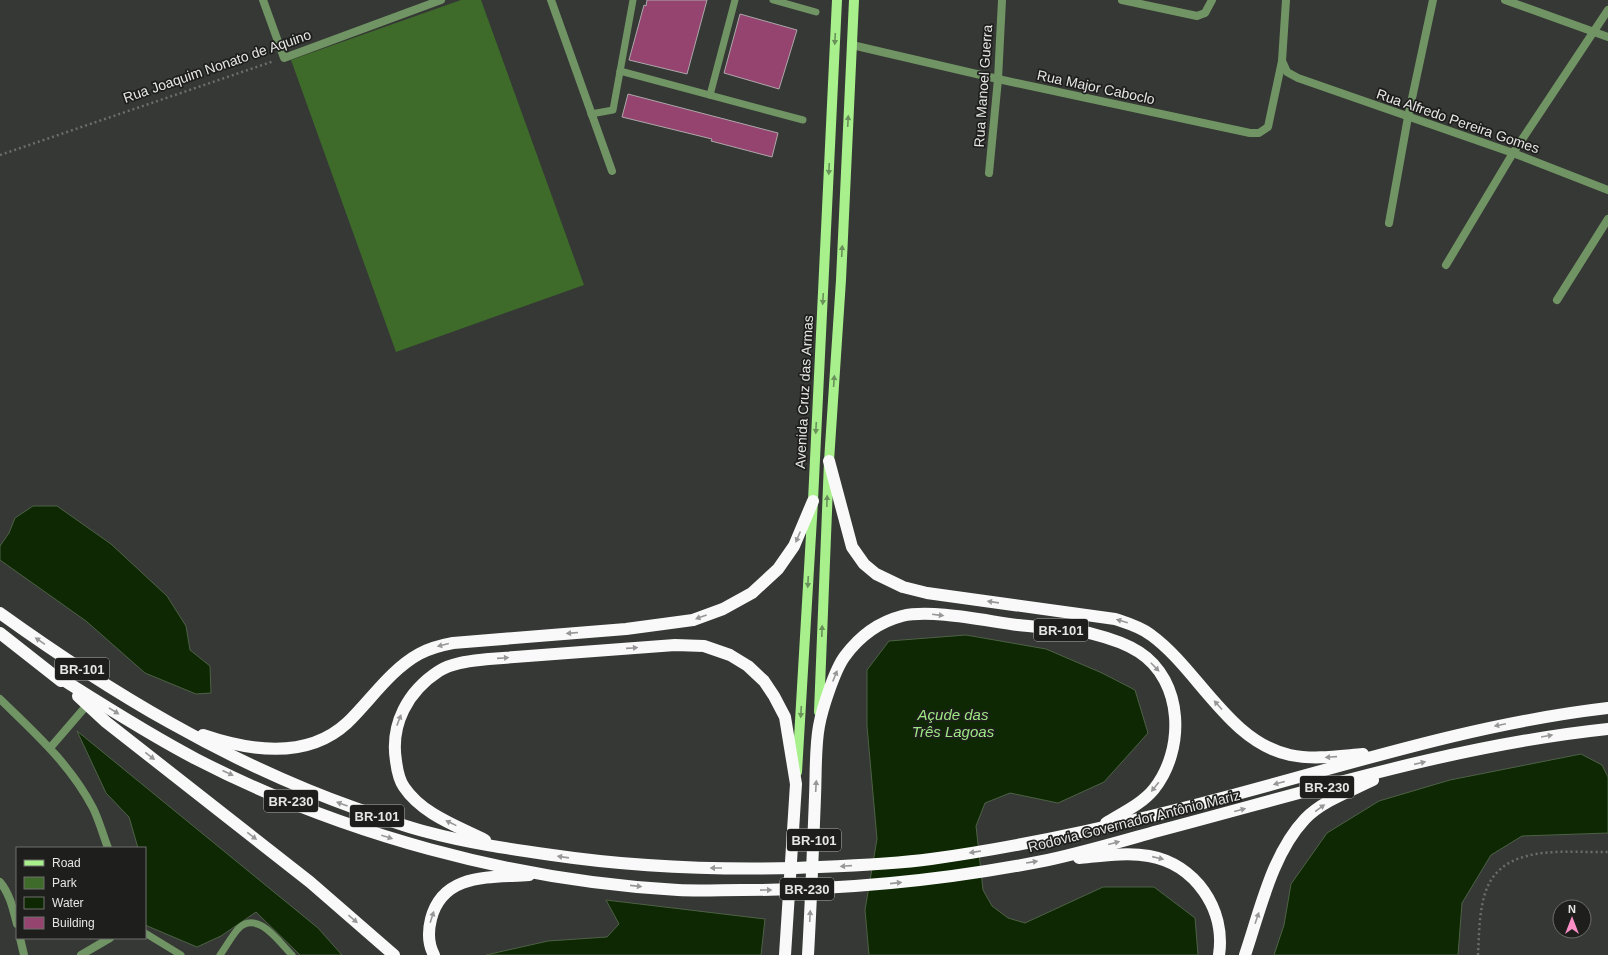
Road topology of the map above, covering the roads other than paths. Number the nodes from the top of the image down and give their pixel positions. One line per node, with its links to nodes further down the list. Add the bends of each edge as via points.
1 (264, 0): 2 (street, Rua Joaquim Nonato de Aquino, via 284,58)
2 (441, 0)
3 (550, 0): 24 (street)
4 (633, 0): 21 (lane)
5 (735, 0): 23 (lane)
6 (773, 0): 16 (lane)
7 (837, 0): 36 (main road, Avenida Cruz das Armas, one-way to 36)
8 (854, 0): 19 (main road, Avenida Cruz das Armas)
9 (1002, 0): 22 (street, Rua Manoel Guerra)
10 (1122, 0): 11 (street, via 1198,16 1205,13)
11 (1212, 0)
12 (1286, 0): 20 (street, Rua Major Caboclo)
13 (1432, 0): 25 (street)
14 (1505, 0): 17 (street)
15 (1608, 10): 17 (street)
16 (816, 12)
17 (1593, 31): 18 (street); 27 (street)
18 (1608, 37)
19 (852, 45): 22 (street, Rua Major Caboclo); 35 (main road, Avenida Cruz das Armas, one-way to 19)
20 (1282, 61): 22 (street, Rua Major Caboclo, via 1268,127 1259,134); 25 (street, Rua Alfredo Pereira Gomes, via 1287,72 1298,78)
21 (620, 71): 23 (lane); 24 (lane, via 613,110)
22 (998, 79): 29 (street, Rua Manoel Guerra)
23 (710, 95): 26 (lane)
24 (591, 114): 28 (street)
25 (1408, 117): 27 (street, Rua Alfredo Pereira Gomes); 32 (street)
26 (803, 120)
27 (1513, 153): 30 (street, Rua Alfredo Pereira Gomes); 33 (street)
28 (612, 171)
29 (989, 173)
30 (1608, 190)
31 (1608, 219): 34 (street)
32 (1389, 223)
33 (1446, 265)
34 (1558, 300)
35 (829, 462): 44 (main road, Avenida Cruz das Armas, one-way to 35); 47 (highway, one-way to 35, via 1315,758 1289,755 1249,735 1232,720 1168,649 1150,634 1132,624 1115,619 927,593 903,587 876,574 864,564 852,547)
36 (813, 501): 43 (highway, one-way to 43, via 794,546 778,569 752,593 723,609 693,620 626,629 453,642 435,647 418,654 398,670 345,724 319,741 295,748 269,750 246,747); 49 (main road, Avenida Cruz das Armas, one-way to 49)
37 (0, 613): 43 (highway, BR-101, one-way to 37, via 106,685)
38 (0, 633): 39 (highway, BR-101)
39 (56, 676): 41 (highway); 54 (highway, Rodovia Governador Antônio Mariz / BR-230, one-way to 54, via 137,726 199,760 319,813 422,847)
40 (0, 699): 46 (street)
41 (87, 705): 46 (street); 65 (highway, one-way to 65, via 310,882)
42 (1608, 708): 47 (highway, Rodovia Governador Antônio Mariz / BR-230, one-way to 47, via 1502,724)
43 (168, 722): 52 (highway, BR-101, one-way to 43, via 426,832 325,797 223,752)
44 (819, 726): 50 (highway, BR-101, one-way to 50, via 844,657 869,632 888,620 922,613 1091,633 1123,642 1141,653 1160,672 1169,691 1175,711 1172,757 1152,791); 68 (highway, BR-101, one-way to 44)
45 (1608, 728): 48 (highway, Rodovia Governador Antônio Mariz / BR-230, one-way to 45, via 1485,748)
46 (50, 748): 51 (street, via 68,769 93,808)
47 (1398, 750): 50 (highway, Rodovia Governador Antônio Mariz / BR-230, one-way to 50)
48 (1397, 768): 53 (highway, Rodovia Governador Antônio Mariz / BR-230, one-way to 48); 70 (highway, one-way to 48, via 1276,864 1290,837 1306,818 1328,802)
49 (796, 784): 52 (highway, one-way to 49, via 435,815 417,802 403,787 397,770 394,750 396,726 404,707 420,685 440,670 465,662 676,645 704,646 730,655 748,666 764,681 785,717); 67 (highway, BR-101)
50 (1097, 829): 52 (highway, BR-101, one-way to 52, via 1013,846 928,859 763,869 679,868 602,862)
51 (108, 847)
52 (498, 848)
53 (1050, 860): 54 (highway, Rodovia Governador Antônio Mariz / BR-230, one-way to 53, via 678,890 843,888 927,879); 69 (highway, one-way to 69, via 1147,855 1168,860 1186,872 1207,894 1221,934)
54 (545, 874): 66 (highway, one-way to 54, via 429,940 429,927 438,902 447,890 474,879)
55 (0, 882): 56 (street, via 5,888)
56 (16, 920)
57 (146, 934): 62 (lane)
58 (20, 939): 60 (street)
59 (108, 939): 61 (street)
60 (24, 955)
61 (81, 955)
62 (181, 955)
63 (220, 955): 64 (lane, via 238,930 245,924 254,922 264,927)
64 (292, 955)
65 (394, 955)
66 (434, 955)
67 (785, 955)
68 (808, 955)
69 (1219, 955)
70 (1245, 955)

